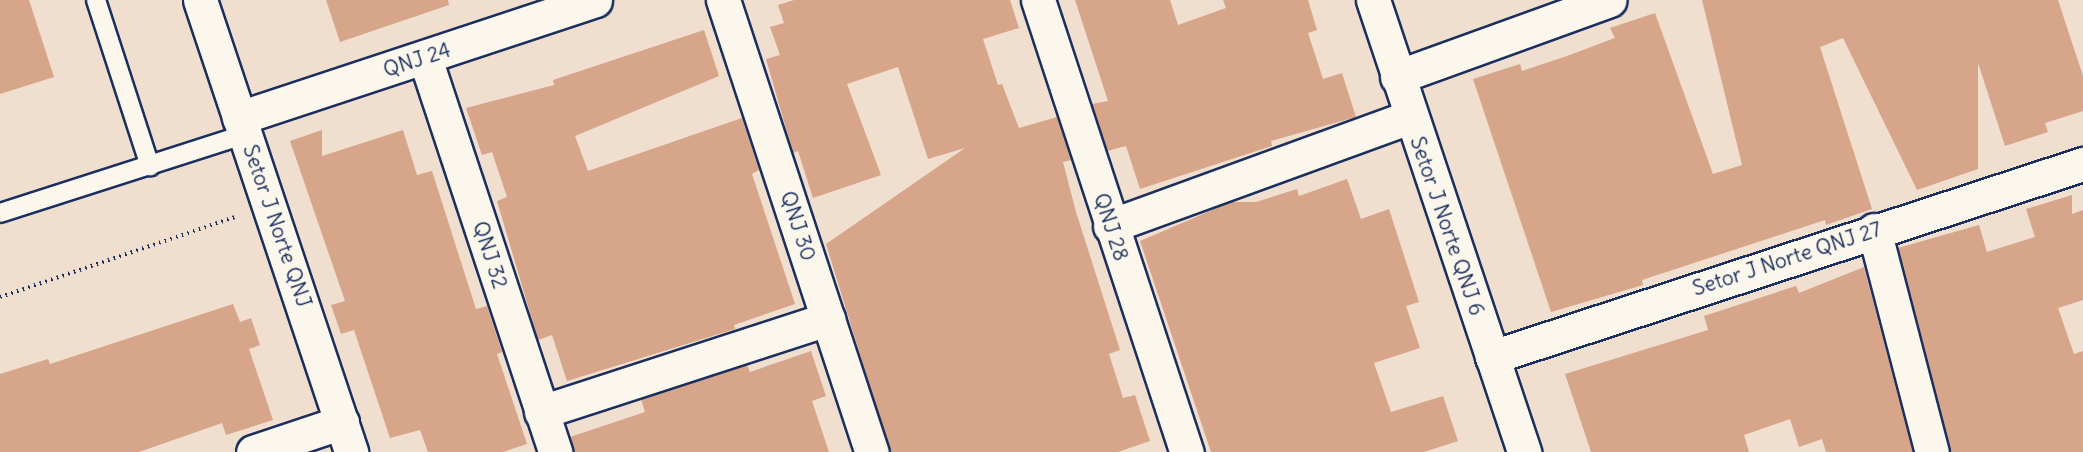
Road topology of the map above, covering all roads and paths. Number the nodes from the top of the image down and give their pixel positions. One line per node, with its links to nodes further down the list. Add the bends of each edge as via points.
1 (96, 0): 13 (lane)
2 (200, 0): 11 (street, Setor J Norte QNJ)
3 (595, 0): 8 (street, QNJ 24)
4 (723, 0): 19 (street, QNJ 30)
5 (1038, 0): 16 (street, QNJ 28)
6 (1373, 0): 9 (street, Setor J Norte QNJ 6)
7 (1610, 0): 9 (street)
8 (425, 58): 11 (street, QNJ 24); 21 (street, QNJ 32)
9 (1397, 76): 10 (street, Setor J Norte QNJ 6)
10 (1410, 117): 16 (street); 20 (street, Setor J Norte QNJ 6)
11 (242, 126): 13 (lane); 14 (street, Setor J Norte QNJ)
12 (2083, 164): 17 (street, Setor J Norte QNJ 27)
13 (150, 166): 15 (lane)
14 (272, 205): 18 (path); 22 (street, Setor J Norte QNJ)
15 (0, 213)
16 (1110, 226): 26 (street, QNJ 28)
17 (1874, 230): 20 (street, Setor J Norte QNJ 27); 28 (street)
18 (0, 297)
19 (828, 319): 21 (street); 25 (street, QNJ 30)
20 (1492, 357): 27 (street, Setor J Norte QNJ 6)
21 (541, 412): 24 (street, QNJ 32)
22 (346, 437): 23 (street)
23 (253, 452)
24 (555, 452)
25 (872, 452)
26 (1187, 452)
27 (1524, 452)
28 (1932, 452)

